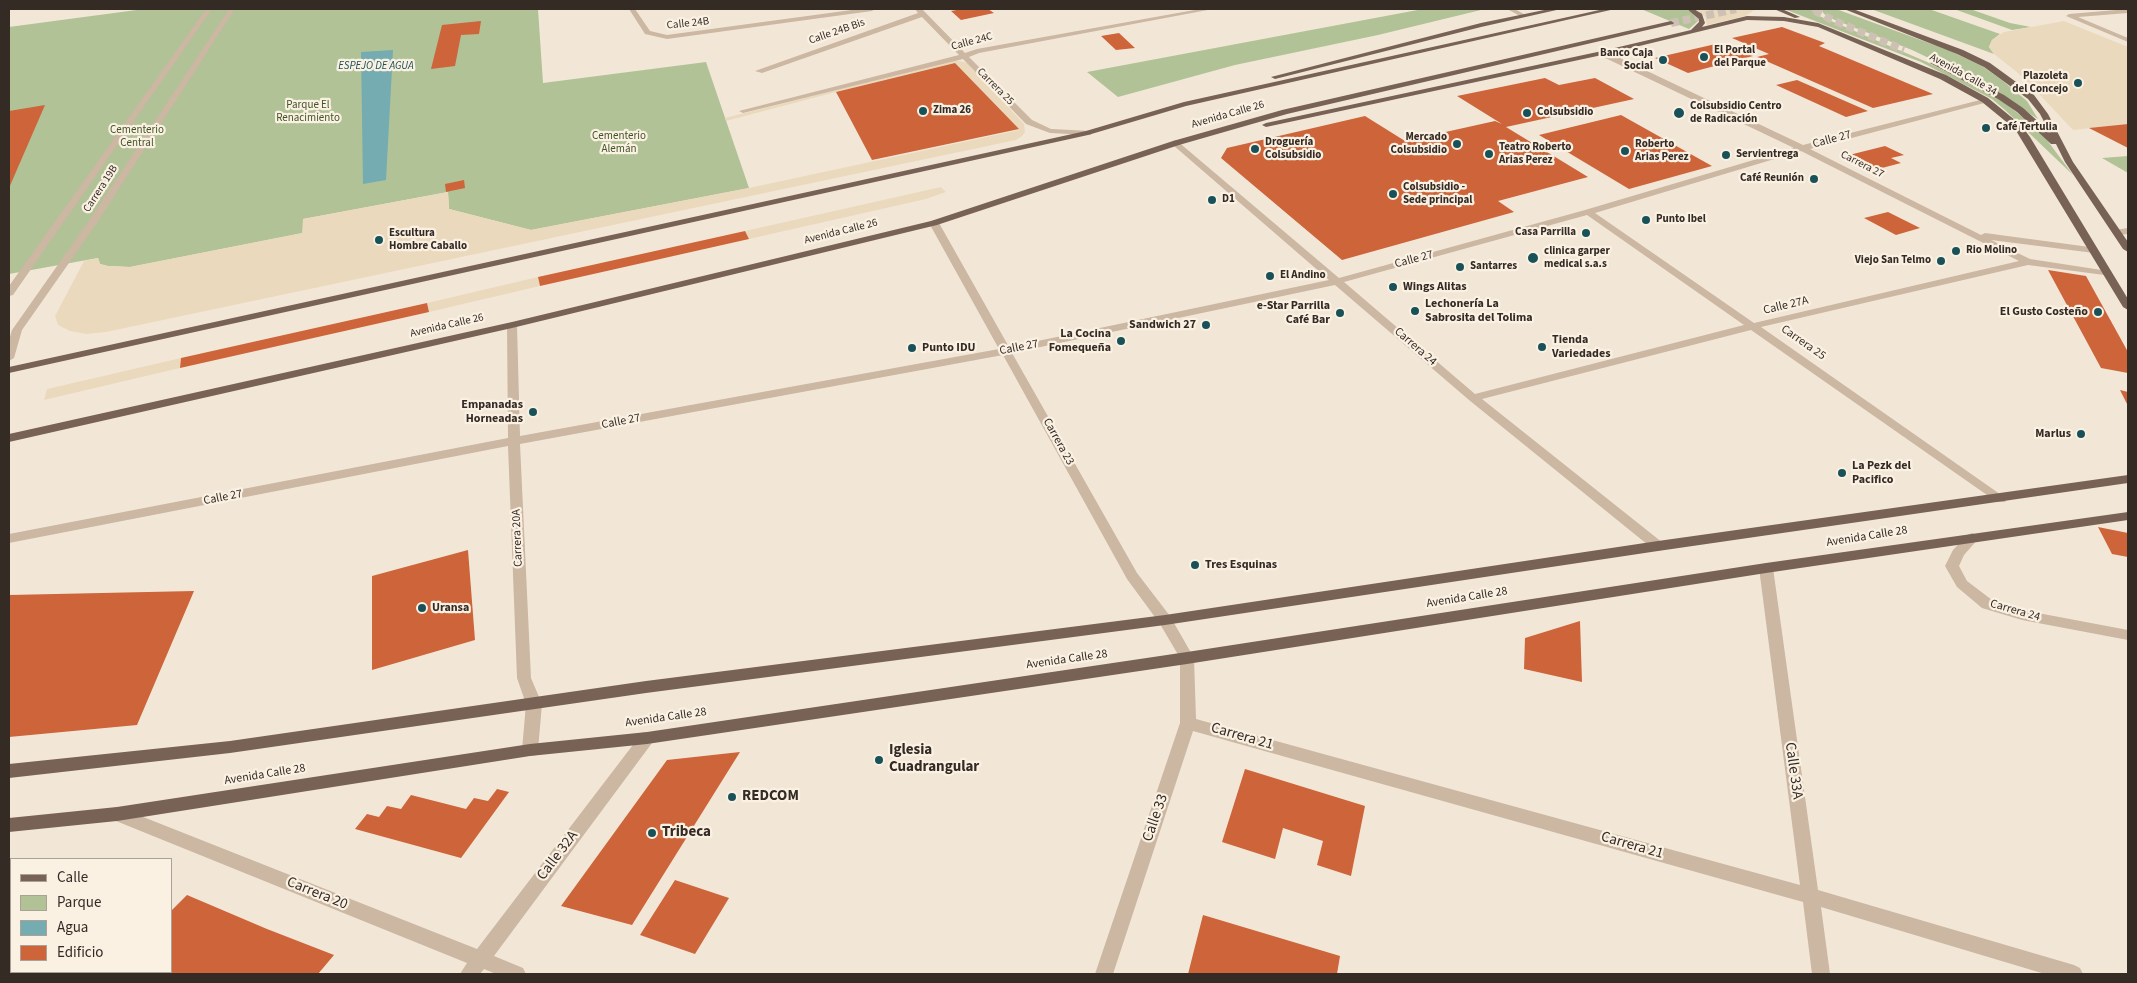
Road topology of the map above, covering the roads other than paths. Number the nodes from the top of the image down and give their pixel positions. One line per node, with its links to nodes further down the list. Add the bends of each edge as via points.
1 (209, 9): 42 (street, Carrera 19B)
2 (232, 9): 47 (street, Carrera 19B, via 92,223 17,330)
3 (632, 9): 4 (street, Calle 24B, via 646,33 654,36 678,36)
4 (872, 9)
5 (1210, 9): 22 (street, Calle 24C)
6 (1510, 9): 15 (street)
7 (1558, 9): 15 (main road)
8 (1612, 9): 26 (main road, Avenida Calle 26)
9 (1690, 9): 19 (main road, via 1702,18 1702,23)
10 (1777, 9): 18 (main road, Avenida Calle 34)
11 (1847, 9): 31 (main road, Avenida Calle 34, via 1960,52 2010,80 2031,97 2044,114)
12 (1759, 11): 16 (main road)
13 (2128, 11): 20 (street, via 2069,16)
14 (920, 12): 22 (street, Carrera 25); 24 (street, Calle 24B Bis)
15 (1524, 16): 26 (main road, via 1304,68)
16 (1747, 18): 18 (main road, via 1784,19); 19 (main road)
17 (1671, 22): 29 (main road, Avenida Calle 26, via 1285,112)
18 (1822, 26): 25 (main road, Avenida Calle 34, via 1917,64)
19 (1693, 30): 21 (main road)
20 (2128, 40)
21 (1602, 53): 29 (main road); 30 (street, Carrera 27)
22 (964, 56): 27 (street, Calle 24C); 28 (street, Carrera 25, via 1029,122 1050,131)
23 (1927, 60): 31 (main road, via 1977,83 2020,110 2045,132)
24 (759, 71)
25 (1985, 100): 30 (street, Calle 27); 38 (main road, Avenida Calle 34, via 2026,137)
26 (1184, 104): 28 (main road, Avenida Calle 26)
27 (743, 111)
28 (1088, 132): 48 (main road, Avenida Calle 26)
29 (1176, 143): 33 (main road, Avenida Calle 26); 41 (street, Carrera 24)
30 (1802, 148): 32 (street, Calle 27); 36 (street, Carrera 27)
31 (2069, 162): 35 (main road, Avenida Calle 34)
32 (1588, 212): 41 (street, Calle 27); 45 (street, Carrera 25)
33 (934, 223): 44 (main road, Avenida Calle 26); 46 (street, Carrera 23)
34 (2128, 231): 35 (street)
35 (2118, 232): 37 (main road, Avenida Calle 34)
36 (1974, 234): 38 (street); 39 (street, Carrera 27)
37 (2128, 249)
38 (2094, 250): 40 (main road, Avenida Calle 34)
39 (2028, 262): 40 (street, Calle 27A); 45 (street, Calle 27A)
40 (2108, 274): 43 (main road, Avenida Calle 34)
41 (1338, 281): 46 (street, Calle 27); 49 (street, Carrera 24)
42 (9, 293)
43 (2128, 307)
44 (512, 325): 50 (main road, Avenida Calle 26); 51 (street, Carrera 20A)
45 (1754, 326): 49 (street, Calle 27A); 53 (street, Carrera 25)
46 (1007, 351): 51 (street, Calle 27); 59 (street, Carrera 23, via 1132,576)
47 (9, 358)
48 (9, 370)
49 (1473, 398): 57 (street, Carrera 24)
50 (9, 438)
51 (514, 442): 56 (street, Calle 27); 62 (street, Carrera 20A, via 524,678)
52 (2128, 479): 53 (main road, Avenida Calle 28)
53 (2001, 499): 57 (main road, Avenida Calle 28)
54 (2128, 516): 55 (main road, Avenida Calle 28)
55 (1972, 538): 58 (main road, Avenida Calle 28); 60 (street, Carrera 24, via 1952,566 1962,584 1987,604 2022,615)
56 (9, 539)
57 (1658, 546): 59 (main road, Avenida Calle 28)
58 (1766, 568): 61 (main road, Avenida Calle 28); 69 (street, Calle 33A)
59 (1165, 620): 61 (street, Carrera 23); 62 (main road, Avenida Calle 28)
60 (2128, 635)
61 (1187, 658): 63 (street, Calle 33); 64 (main road, Avenida Calle 28)
62 (534, 704): 65 (street, Carrera 20A); 66 (main road, Avenida Calle 28, via 230,747)
63 (1188, 723): 69 (street, Carrera 21); 73 (street, Calle 33)
64 (647, 738): 65 (main road, Avenida Calle 28); 70 (street, Calle 32A)
65 (530, 750): 67 (main road, Avenida Calle 28)
66 (9, 770)
67 (117, 814): 68 (main road, Avenida Calle 28); 70 (street, Carrera 20)
68 (9, 825)
69 (1811, 896): 74 (street, Calle 33A); 75 (street, Carrera 21)
70 (480, 960): 71 (street, Calle 32A); 72 (street, Carrera 20)
71 (469, 974)
72 (517, 974)
73 (1104, 974)
74 (1821, 974)
75 (2074, 974)

